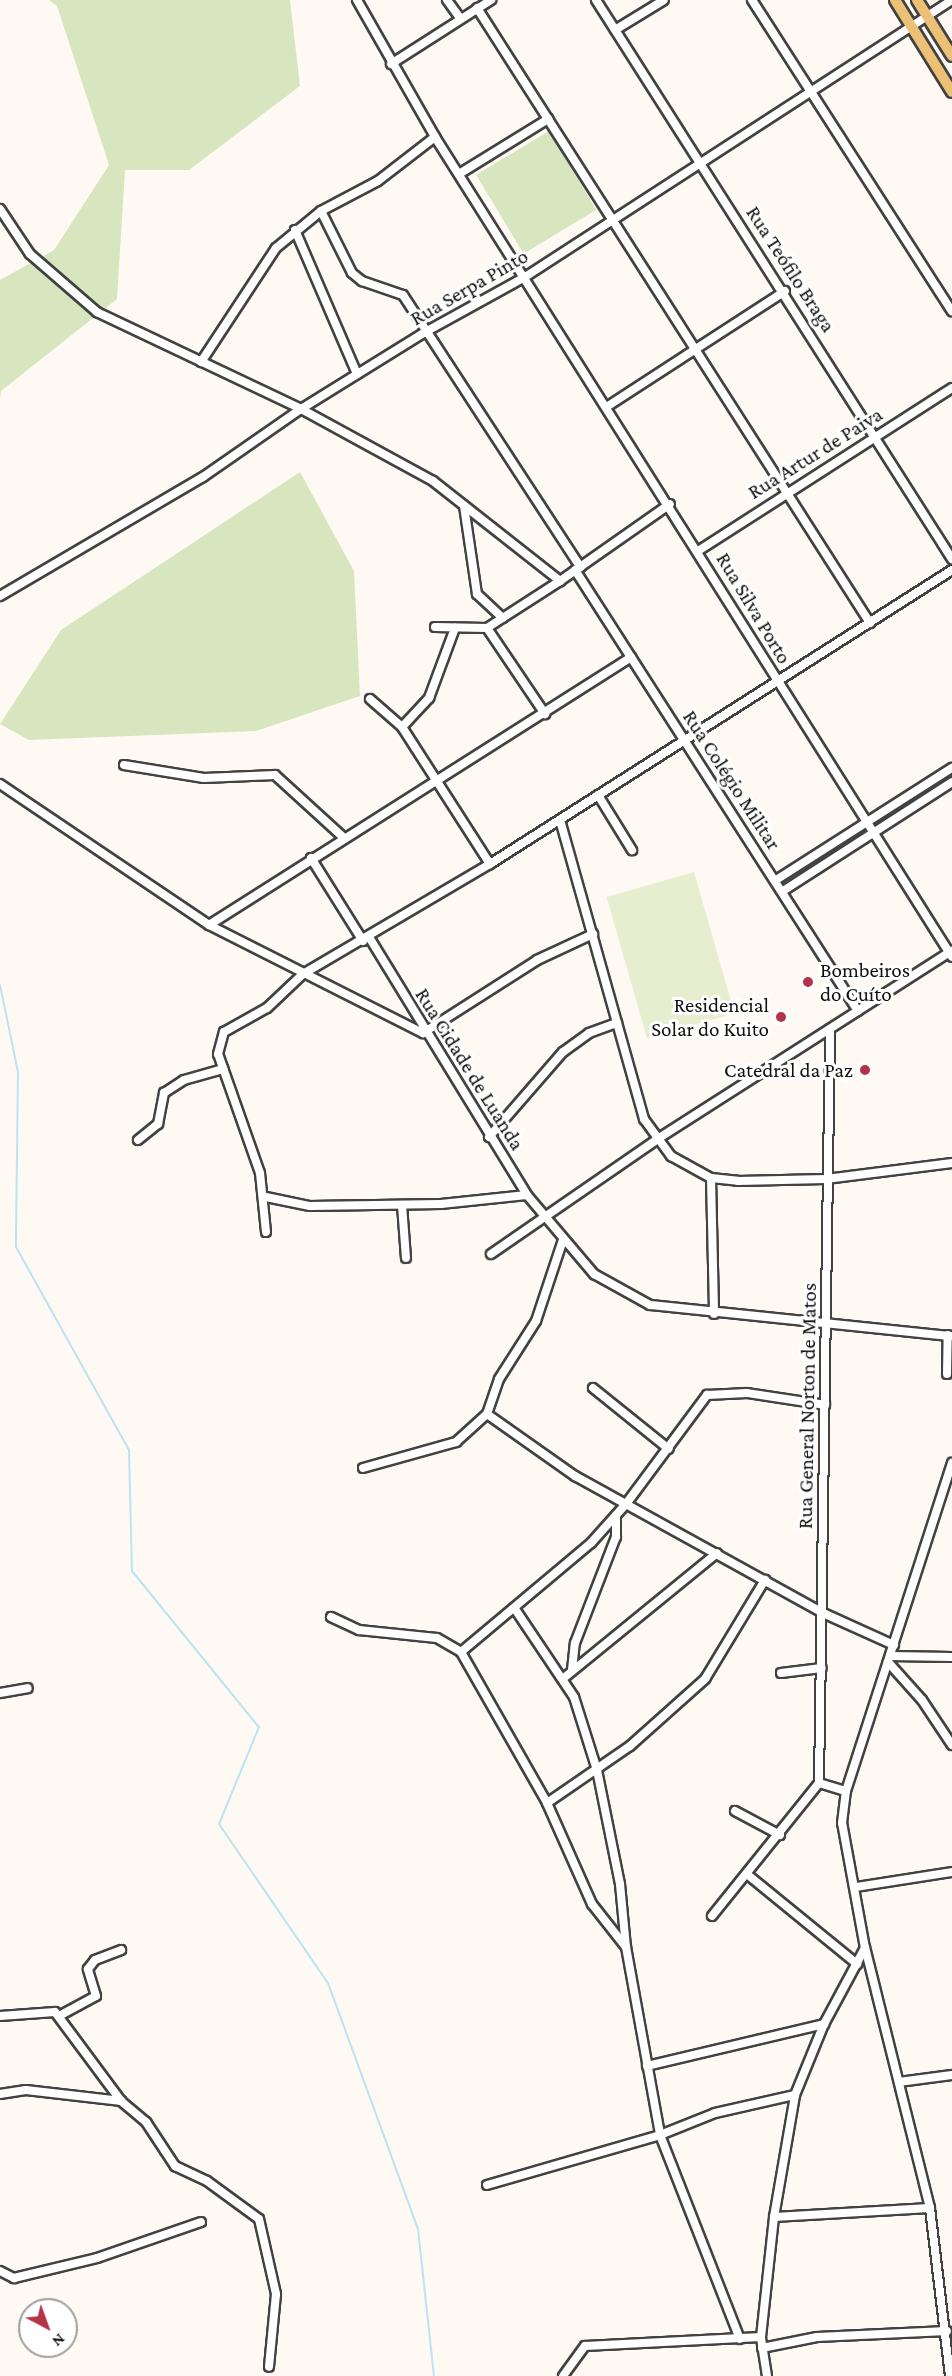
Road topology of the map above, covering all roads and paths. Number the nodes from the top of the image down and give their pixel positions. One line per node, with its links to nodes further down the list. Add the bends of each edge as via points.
1 (357, 0): 16 (street, Rua Silva Porto)
2 (447, 0): 12 (street)
3 (490, 0): 10 (street)
4 (596, 0): 14 (street, Rua Teófilo Braga)
5 (664, 0): 14 (street)
6 (752, 0): 17 (street)
7 (895, 0): 13 (main road)
8 (917, 0): 11 (main road)
9 (952, 0): 11 (street, Rua Serpa Pinto)
10 (477, 8): 12 (street); 19 (street)
11 (927, 16): 13 (street, Rua Serpa Pinto); 15 (main road)
12 (460, 18): 16 (street)
13 (911, 26): 17 (street, Rua Serpa Pinto); 18 (main road)
14 (615, 30): 21 (street, Rua Teófilo Braga)
15 (952, 56)
16 (391, 64): 20 (street, Rua Silva Porto)
17 (810, 92): 21 (street, Rua Serpa Pinto); 29 (street)
18 (952, 92)
19 (548, 119): 22 (street); 25 (street)
20 (435, 137): 22 (street, Rua Silva Porto); 24 (street, via 378,181)
21 (702, 162): 25 (street, Rua Serpa Pinto); 28 (street, Rua Teófilo Braga)
22 (459, 174): 27 (street, Rua Silva Porto)
23 (0, 209): 32 (street, via 30,254 64,288 97,312)
24 (321, 211): 26 (street); 30 (street, Rua Colégio Militar, via 352,273 362,281 403,295)
25 (612, 220): 27 (street, Rua Serpa Pinto); 31 (street)
26 (295, 230): 32 (street, via 276,248); 33 (street)
27 (525, 277): 30 (street, Rua Serpa Pinto); 35 (street, Rua Silva Porto)
28 (785, 291): 31 (street); 37 (street, Rua Teófilo Braga)
29 (952, 311)
30 (427, 331): 33 (street, Rua Serpa Pinto); 43 (street, Rua Colégio Militar)
31 (698, 349): 35 (street); 38 (street)
32 (201, 362): 36 (street)
33 (357, 374): 36 (street, Rua Serpa Pinto)
34 (952, 387): 37 (street, Rua Artur de Paiva)
35 (608, 406): 39 (street, Rua Silva Porto)
36 (301, 409): 40 (street, via 433,481); 46 (street, Rua Serpa Pinto, via 203,477)
37 (876, 436): 38 (street, Rua Artur de Paiva); 42 (street, Rua Teófilo Braga)
38 (787, 491): 41 (street, Rua Artur de Paiva); 48 (street)
39 (670, 504): 41 (street, Rua Silva Porto); 43 (street)
40 (464, 506): 45 (street); 47 (street, via 477,594)
41 (699, 551): 53 (street, Rua Silva Porto)
42 (952, 559)
43 (578, 569): 45 (street); 52 (street, Rua Colégio Militar)
44 (952, 570): 48 (street)
45 (560, 581): 47 (street)
46 (0, 596)
47 (503, 618): 51 (street)
48 (870, 622): 53 (street)
49 (435, 627): 50 (street)
50 (455, 628): 51 (street); 56 (street, via 429,698)
51 (487, 628): 55 (street)
52 (630, 657): 55 (street); 57 (street, Rua Colégio Militar)
53 (778, 681): 57 (street); 67 (street, Rua Silva Porto)
54 (370, 699): 56 (street)
55 (545, 714): 60 (street)
56 (402, 727): 60 (street)
57 (685, 741): 64 (street); 75 (street, Rua Colégio Militar)
58 (124, 765): 69 (street, via 204,777 275,775)
59 (952, 768): 63 (street)
60 (436, 781): 69 (street); 73 (street)
61 (952, 782): 65 (street)
62 (0, 784): 77 (street)
63 (919, 789): 65 (street); 67 (street)
64 (598, 795): 66 (street); 70 (street)
65 (926, 799): 68 (street)
66 (560, 820): 73 (street); 78 (street)
67 (867, 823): 68 (street, Rua Silva Porto); 71 (street)
68 (873, 832): 74 (street); 80 (street, Rua Silva Porto)
69 (343, 837): 72 (street)
70 (632, 850)
71 (814, 856): 74 (street); 75 (street)
72 (311, 858): 77 (street); 79 (street, Rua Cidade de Luanda)
73 (490, 864): 79 (street)
74 (820, 866): 76 (street)
75 (776, 880): 76 (street, Rua Colégio Militar)
76 (783, 891): 82 (street, Rua Colégio Militar)
77 (209, 925): 81 (street)
78 (593, 934): 83 (street); 85 (street, via 537,960)
79 (366, 939): 81 (street); 85 (street, Rua Cidade de Luanda)
80 (951, 954): 82 (street)
81 (303, 974): 85 (street); 86 (street, via 267,1008 220,1037)
82 (858, 1011): 84 (street)
83 (617, 1023): 87 (street, via 589,1033 563,1052); 89 (street, via 644,1119)
84 (830, 1029): 89 (street); 92 (street, Rua General Norton de Matos)
85 (424, 1033): 87 (street, Rua Cidade de Luanda)
86 (223, 1069): 88 (street, via 184,1080 164,1093 158,1124); 94 (street)
87 (489, 1137): 93 (street, Rua Cidade de Luanda)
88 (138, 1140)
89 (656, 1140): 91 (street, via 690,1170); 96 (street)
90 (952, 1163): 92 (street)
91 (711, 1178): 92 (street); 101 (street)
92 (826, 1179): 102 (street, Rua General Norton de Matos)
93 (527, 1195): 95 (street); 96 (street, Rua Cidade de Luanda)
94 (266, 1197): 95 (street, via 310,1206); 97 (street)
95 (402, 1205): 100 (street)
96 (543, 1218): 98 (street, Rua Cidade de Luanda); 99 (street)
97 (266, 1232)
98 (563, 1240): 101 (street, Rua Cidade de Luanda, via 594,1274 629,1296 650,1305); 107 (street, via 536,1321 499,1379)
99 (491, 1254)
100 (406, 1258)
101 (714, 1314): 102 (street, Rua Cidade de Luanda)
102 (827, 1326): 103 (street, Rua Cidade de Luanda); 106 (street, Rua General Norton de Matos)
103 (950, 1336): 104 (street)
104 (946, 1374)
105 (593, 1388): 108 (street)
106 (825, 1405): 108 (street, via 717,1392 699,1401); 116 (street, Rua General Norton de Matos)
107 (488, 1414): 110 (street, via 456,1442); 111 (street, via 533,1450)
108 (669, 1449): 111 (street)
109 (952, 1463): 118 (street)
110 (363, 1468)
111 (626, 1504): 112 (street); 113 (street)
112 (616, 1516): 115 (street); 123 (street, via 616,1537 575,1643)
113 (717, 1553): 114 (street); 123 (street)
114 (765, 1580): 116 (street); 129 (street, via 705,1679)
115 (515, 1609): 119 (street); 125 (street)
116 (823, 1613): 118 (street); 122 (street, Rua General Norton de Matos)
117 (331, 1617): 119 (street, via 359,1630 437,1638)
118 (894, 1645): 121 (street)
119 (461, 1652): 132 (street)
120 (952, 1657): 121 (street)
121 (889, 1659): 128 (street); 131 (street)
122 (822, 1668): 124 (street); 130 (street, Rua General Norton de Matos)
123 (572, 1670): 125 (street)
124 (781, 1673)
125 (565, 1677): 129 (street)
126 (28, 1688): 127 (street)
127 (0, 1694)
128 (952, 1745)
129 (597, 1770): 132 (street); 139 (street, via 620,1884)
130 (819, 1783): 131 (street); 134 (street)
131 (846, 1791): 137 (street, via 842,1822)
132 (547, 1803): 139 (street, via 592,1904)
133 (735, 1811): 134 (street)
134 (780, 1835): 136 (street)
135 (952, 1872): 137 (street)
136 (748, 1875): 138 (street); 142 (street)
137 (856, 1887): 140 (street)
138 (712, 1916)
139 (626, 1947): 146 (street)
140 (865, 1947): 142 (street); 148 (street)
141 (121, 1950): 144 (street, via 95,1960 88,1969 96,1996)
142 (857, 1964): 145 (street)
143 (0, 2016): 144 (street, via 49,2011)
144 (59, 2016): 151 (street)
145 (824, 2024): 146 (street); 150 (street)
146 (647, 2066): 152 (street)
147 (952, 2075): 148 (street)
148 (899, 2082): 154 (street)
149 (0, 2094): 151 (street, via 26,2090)
150 (795, 2095): 152 (street, via 716,2113); 155 (street)
151 (121, 2101): 162 (street, via 146,2122 174,2166 207,2181 259,2219 276,2294)
152 (660, 2135): 153 (street); 160 (street)
153 (487, 2185)
154 (930, 2208): 155 (street); 158 (street)
155 (774, 2217): 159 (street)
156 (201, 2222): 157 (street, via 112,2254 14,2278)
157 (0, 2271)
158 (947, 2331): 161 (street, via 817,2337); 165 (street)
159 (761, 2337): 160 (street); 161 (street)
160 (740, 2339): 163 (street, via 585,2346)
161 (762, 2348): 164 (street)
162 (269, 2367)
163 (563, 2376)
164 (767, 2376)
165 (950, 2376)

